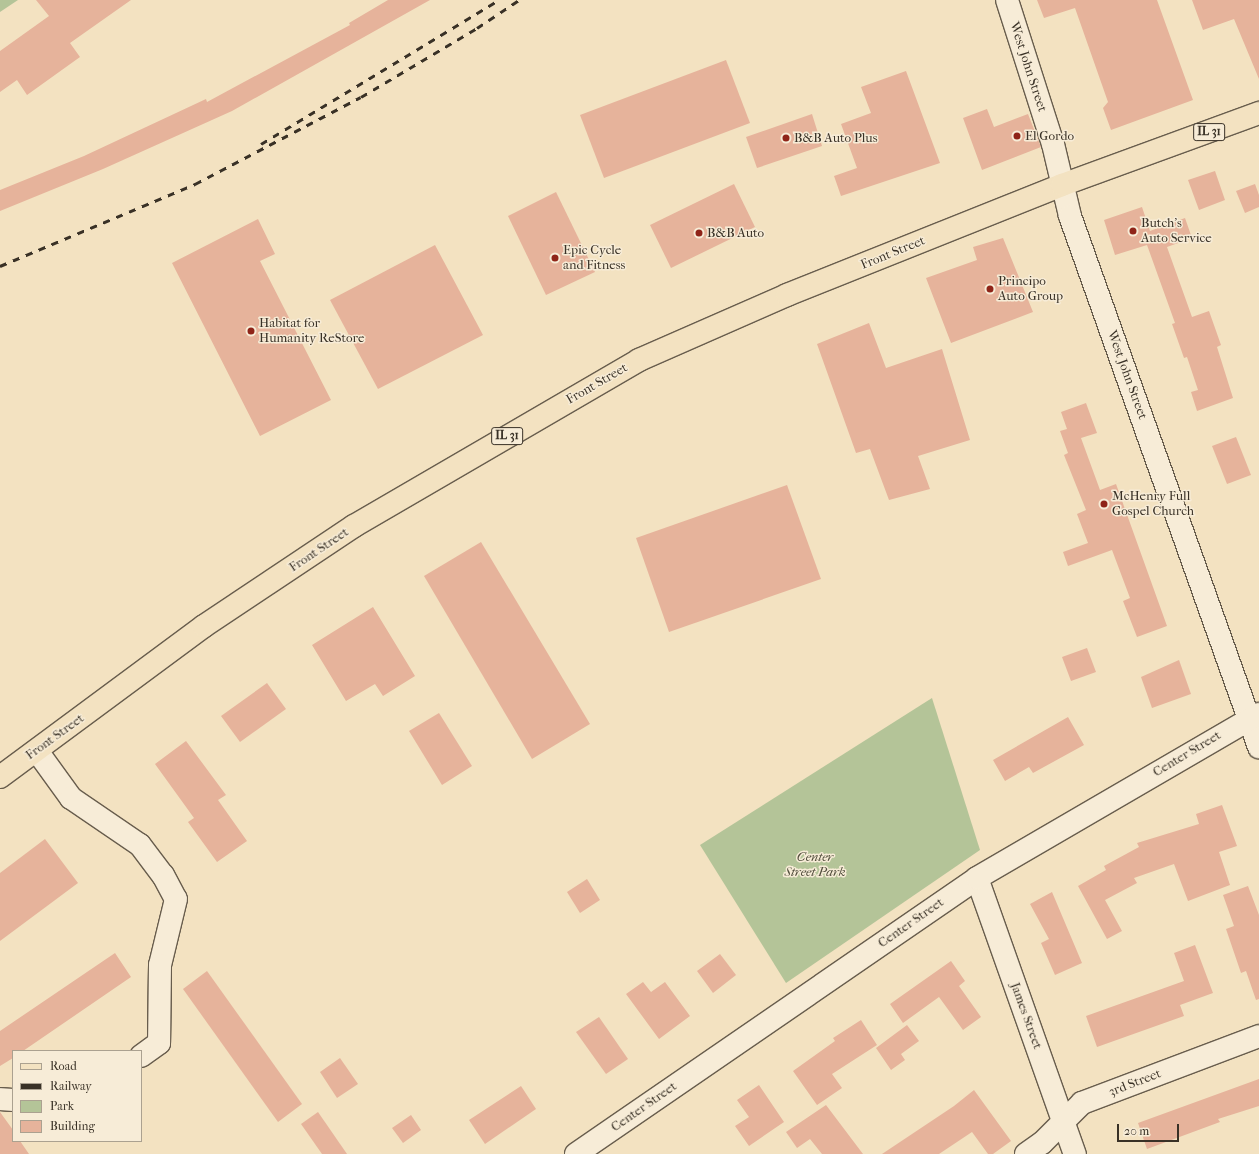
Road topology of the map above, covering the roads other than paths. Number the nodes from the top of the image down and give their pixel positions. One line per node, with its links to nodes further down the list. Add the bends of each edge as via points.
1 (1007, 0): 3 (street, West John Street, via 1053,144)
2 (1259, 113): 3 (main road, Front Street / IL 31)
3 (1062, 185): 4 (street, West John Street, via 1070,216); 6 (main road, Front Street / IL 31, via 787,296 639,360 354,526 204,626)
4 (1254, 716): 5 (street, West John Street); 8 (street, Center Street)
5 (1259, 747)
6 (37, 751): 7 (main road, Front Street / IL 31); 10 (street, via 71,798 140,846 176,898 160,965 160,1043)
7 (0, 777)
8 (977, 878): 13 (street, James Street); 14 (street, Center Street)
9 (1259, 1036): 13 (street, 3rd Street, via 1082,1103)
10 (142, 1055)
11 (0, 1099): 12 (street)
12 (12, 1100)
13 (1063, 1121): 15 (street, 3rd Street); 16 (street, James Street)
14 (576, 1154)
15 (1026, 1154)
16 (1075, 1154)

